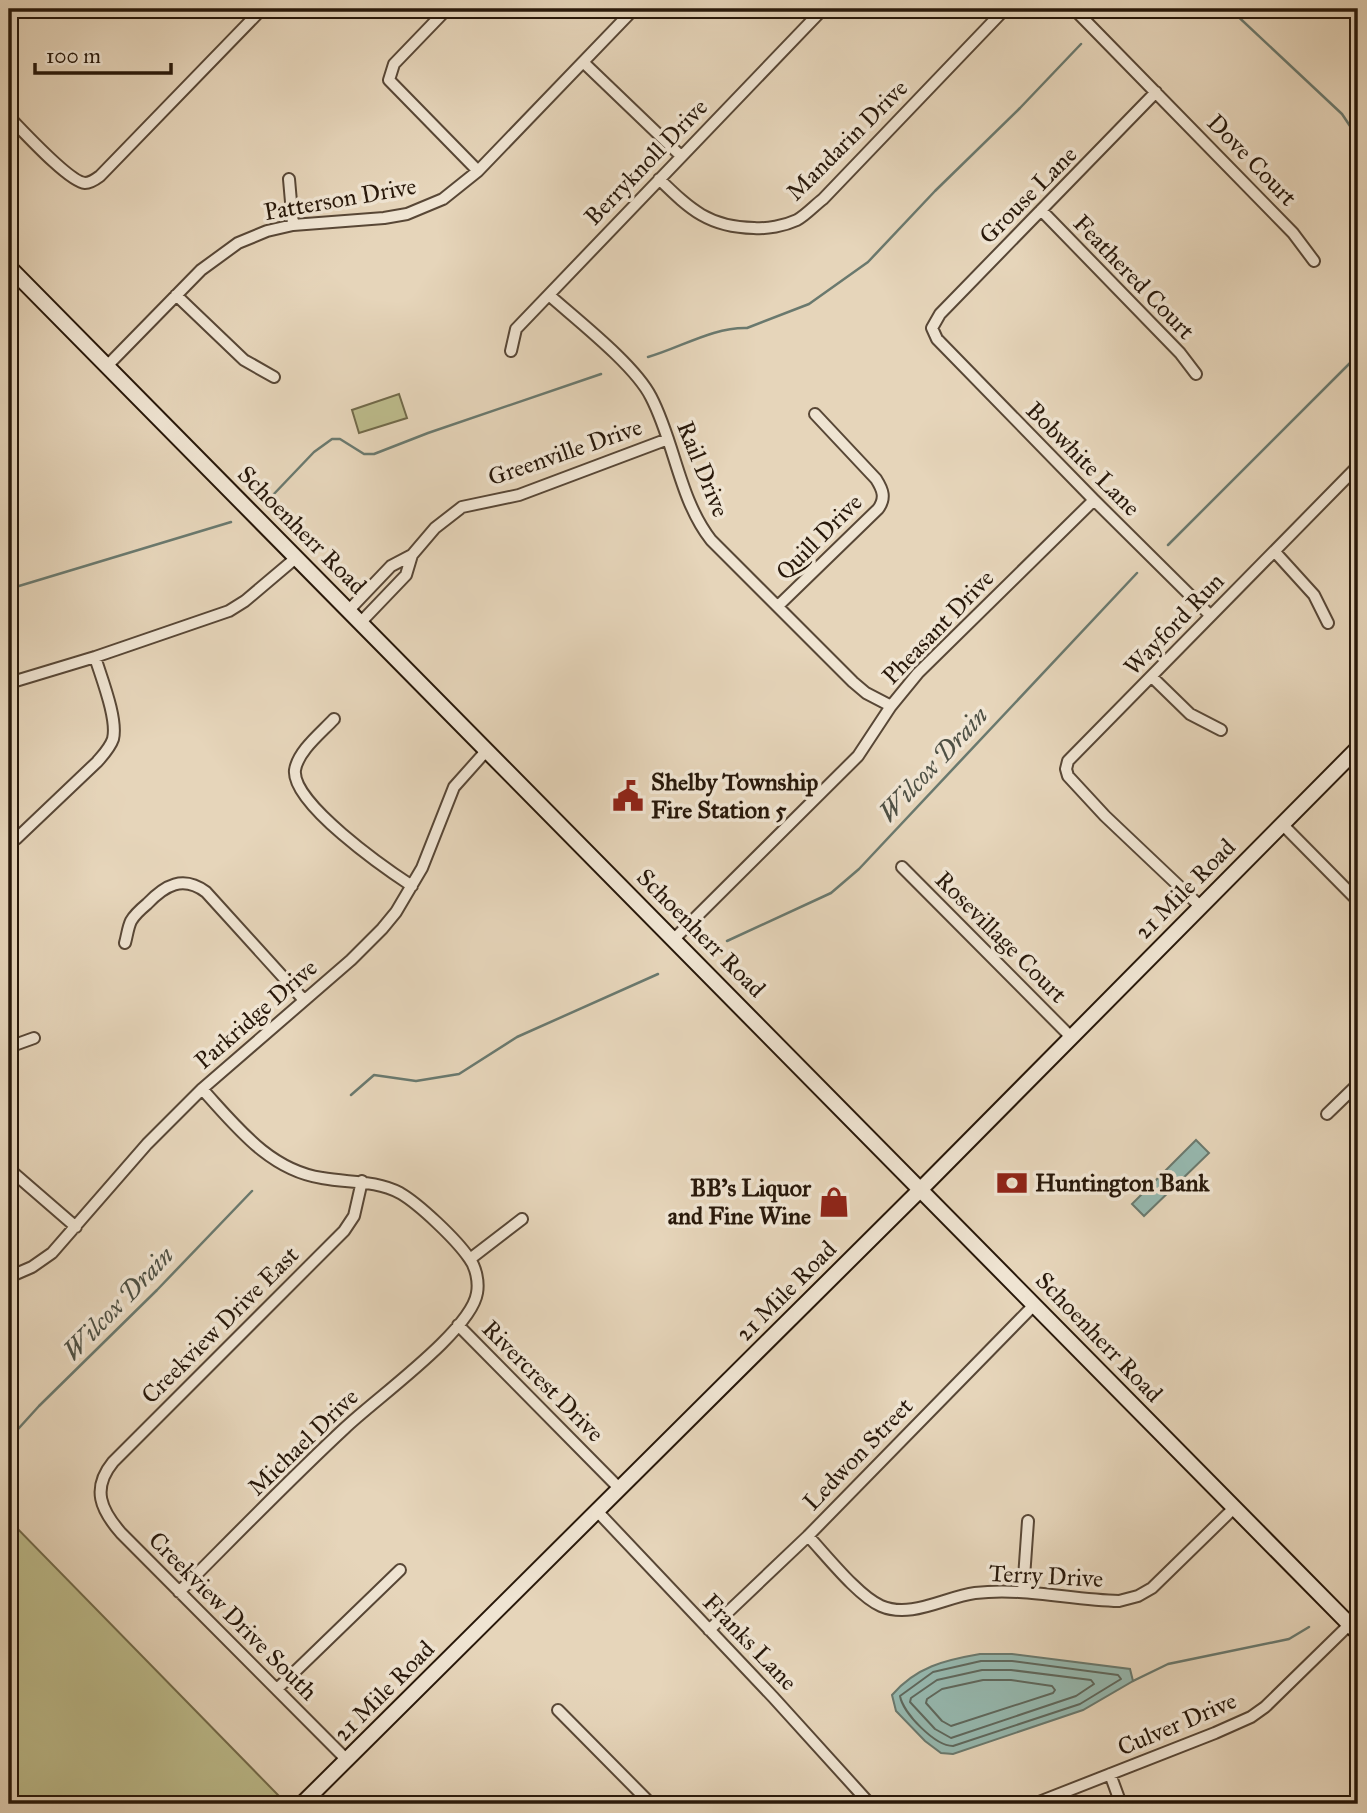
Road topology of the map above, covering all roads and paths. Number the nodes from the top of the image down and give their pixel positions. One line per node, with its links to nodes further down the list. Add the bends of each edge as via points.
1 (262, 9): 9 (street, via 100,176 85,183 70,176)
2 (447, 9): 11 (street, via 394,64 389,76 393,86)
3 (634, 9): 7 (street, Patterson Drive)
4 (822, 9): 10 (street, Berryknoll Drive)
5 (1005, 9): 13 (street, Mandarin Drive, via 823,199 797,219 767,229 731,227 687,206)
6 (1074, 9): 8 (street, Dove Court)
7 (583, 62): 10 (street); 11 (street, Patterson Drive)
8 (1156, 92): 14 (street, Grouse Lane); 16 (street, Dove Court, via 1293,233)
9 (9, 117)
10 (681, 156): 13 (street, Berryknoll Drive)
11 (478, 171): 15 (street, Patterson Drive, via 443,199 407,214)
12 (289, 179): 15 (street)
13 (659, 179): 19 (street, Berryknoll Drive)
14 (1041, 210): 20 (street, Grouse Lane, via 940,314); 23 (street, Feathered Court)
15 (293, 225): 18 (street, Patterson Drive, via 230,248)
16 (1314, 261)
17 (9, 267): 22 (street, Schoenherr Road)
18 (176, 295): 22 (street, Patterson Drive); 24 (street, via 244,360)
19 (549, 295): 21 (street, Berryknoll Drive, via 516,329); 26 (street, Rail Drive, via 640,381 653,399)
20 (932, 328): 28 (street, Bobwhite Lane, via 937,340)
21 (511, 351)
22 (107, 366): 31 (street, Schoenherr Road)
23 (1196, 374)
24 (274, 377)
25 (815, 414): 32 (street, Quill Drive, via 876,479 884,495 878,509)
26 (668, 439): 30 (street, Greenville Drive, via 519,495 462,507 435,528); 32 (street, Rail Drive, via 701,526)
27 (1358, 466): 29 (street, Wayford Run)
28 (1094, 500): 34 (street, Bobwhite Lane); 40 (street, Pheasant Drive, via 918,673)
29 (1275, 552): 34 (street, Wayford Run); 36 (street, via 1314,595)
30 (412, 555): 33 (street, Greenville Drive, via 391,566); 35 (street, Greenville Drive, via 406,575)
31 (297, 558): 33 (street, Schoenherr Road); 37 (street, via 229,611)
32 (778, 606): 40 (street, Rail Drive, via 853,682)
33 (349, 610): 35 (street, Schoenherr Road)
34 (1210, 615): 38 (street, Wayford Run)
35 (361, 622): 44 (street, Schoenherr Road)
36 (1328, 623)
37 (95, 657): 39 (street); 46 (street, via 113,738 97,762)
38 (1152, 677): 42 (street, via 1190,714); 50 (street, Wayford Run, via 1068,761 1066,769 1105,816)
39 (9, 683)
40 (891, 706): 51 (street, Pheasant Drive, via 858,756)
41 (334, 719): 48 (street, via 299,759 298,786 361,852)
42 (1221, 730)
43 (1358, 748): 45 (street, 21 Mile Road)
44 (487, 750): 48 (street, Parkridge Drive, via 450,793); 51 (street, Schoenherr Road)
45 (1282, 824): 49 (street); 50 (street, 21 Mile Road)
46 (16, 839)
47 (902, 867): 54 (street, Rosevillage Court)
48 (412, 886): 53 (street, Parkridge Drive, via 370,942)
49 (1357, 898)
50 (1200, 906): 54 (street, 21 Mile Road)
51 (674, 939): 62 (street, Schoenherr Road)
52 (125, 943): 53 (street, via 131,922 163,889 177,883 194,885 206,892)
53 (303, 999): 58 (street, Parkridge Drive)
54 (1071, 1037): 62 (street, 21 Mile Road)
55 (34, 1038): 56 (street)
56 (9, 1048)
57 (1358, 1084): 59 (street)
58 (202, 1089): 61 (street, via 247,1139 281,1165 319,1178); 64 (street, Parkridge Drive, via 147,1144)
59 (1327, 1114)
60 (9, 1169): 64 (street)
61 (362, 1181): 65 (street, via 410,1199); 70 (street, Creekview Drive East, via 350,1224 113,1462)
62 (921, 1189): 67 (street, Schoenherr Road); 69 (street, 21 Mile Road)
63 (522, 1219): 65 (street)
64 (76, 1227): 66 (street, Parkridge Drive, via 44,1259)
65 (470, 1259): 68 (street, Rivercrest Drive, via 478,1290 473,1307)
66 (9, 1277)
67 (1035, 1304): 71 (street, Schoenherr Road); 74 (street, Ledwon Street)
68 (458, 1325): 69 (street, Rivercrest Drive); 76 (street, Michael Drive, via 346,1426)
69 (620, 1489): 72 (street, 21 Mile Road)
70 (100, 1494): 76 (street, Creekview Drive South, via 110,1520)
71 (1235, 1507): 77 (street, Terry Drive, via 1152,1588 1138,1596 1108,1601); 78 (street, Schoenherr Road)
72 (597, 1511): 79 (street, Franks Lane); 82 (street, 21 Mile Road)
73 (1028, 1521): 77 (street)
74 (807, 1536): 77 (street, Terry Drive, via 861,1592 883,1607 903,1609 979,1592); 79 (street, Ledwon Street)
75 (400, 1570): 80 (street)
76 (179, 1592): 80 (street, Creekview Drive South)
77 (1023, 1592)
78 (1354, 1629): 83 (street, Culver Drive, via 1251,1717)
79 (709, 1630): 86 (street, Franks Lane)
80 (277, 1689): 82 (street, Creekview Drive South)
81 (558, 1710): 85 (street)
82 (347, 1760): 84 (street, 21 Mile Road)
83 (1110, 1774): 87 (street, Culver Drive); 88 (street)
84 (302, 1804)
85 (651, 1804)
86 (870, 1804)
87 (1034, 1804)
88 (1121, 1804)

